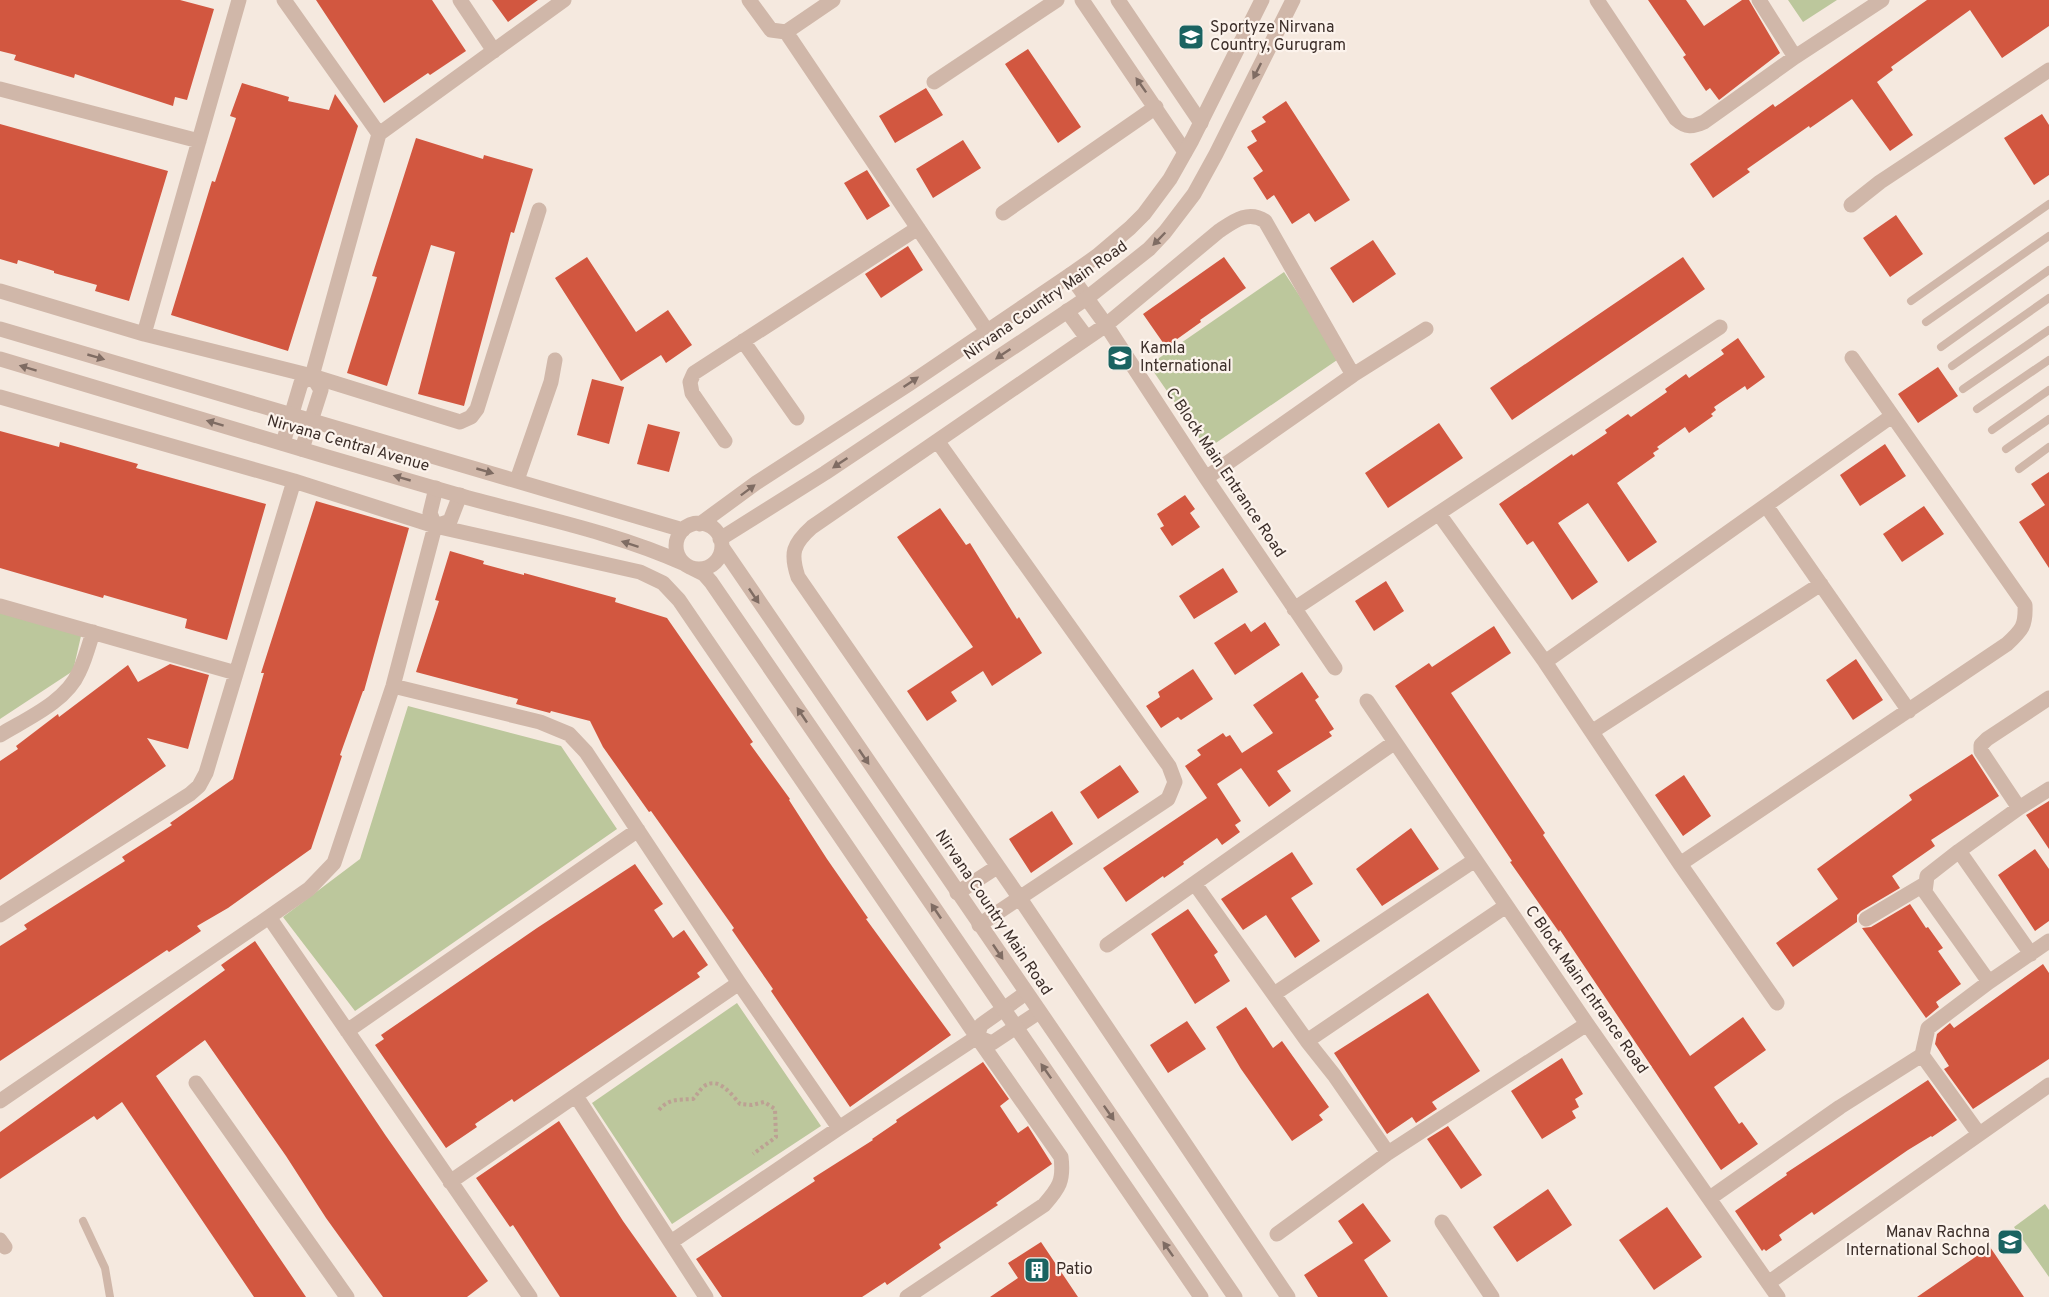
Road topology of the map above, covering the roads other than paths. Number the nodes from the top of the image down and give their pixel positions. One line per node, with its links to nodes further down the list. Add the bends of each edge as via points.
1 (239, 0): 24 (street)
2 (284, 0): 23 (street)
3 (460, 0): 16 (street)
4 (564, 0): 16 (street)
5 (749, 0): 15 (street, via 771,30)
6 (833, 0): 15 (street)
7 (1057, 0): 19 (street)
8 (1082, 0): 21 (street, one-way to 8)
9 (1118, 0): 22 (street)
10 (1262, 0): 22 (street, Nirvana Country Main Road)
11 (1293, 0): 35 (street, Nirvana Country Main Road, one-way to 35, via 1216,154 1182,211 1149,249)
12 (1597, 0): 17 (street, via 1683,126 1704,122)
13 (1759, 0): 17 (street)
14 (1882, 0): 17 (street)
15 (786, 32): 30 (street)
16 (494, 51): 23 (street)
17 (1795, 57)
18 (2049, 69): 27 (street)
19 (934, 82)
20 (0, 88): 24 (street)
21 (1156, 107): 25 (street); 29 (street)
22 (1201, 123): 25 (street, Nirvana Country Main Road)
23 (379, 134): 56 (street)
24 (199, 141): 46 (street)
25 (1185, 152): 33 (street, Nirvana Country Main Road, via 1144,214)
26 (2049, 204): 37 (lane)
27 (1851, 205)
28 (539, 210): 56 (street, via 477,409 471,417 460,422)
29 (1003, 213)
30 (918, 228): 45 (street); 48 (street)
31 (2049, 236): 39 (lane)
32 (2049, 270): 49 (lane)
33 (1070, 274): 35 (street, C Block Main Entrance Road); 45 (street, Nirvana Country Main Road)
34 (0, 291): 46 (street)
35 (1087, 298): 38 (street, Nirvana Country Main Road); 40 (street, C Block Main Entrance Road)
36 (2049, 298): 54 (lane)
37 (1911, 301)
38 (1067, 311): 47 (street); 84 (street, Nirvana Country Main Road, one-way to 84)
39 (1926, 322)
40 (1106, 325): 47 (street); 55 (street, via 1219,231 1236,220 1258,216 1265,221); 74 (street, C Block Main Entrance Road)
41 (1720, 327): 80 (street)
42 (0, 329): 61 (street, Nirvana Central Avenue, one-way to 61)
43 (1426, 329): 55 (street)
44 (2049, 330): 57 (lane)
45 (987, 331): 81 (street, Nirvana Country Main Road, one-way to 45)
46 (144, 334): 56 (street)
47 (1087, 338): 68 (street)
48 (743, 341): 63 (street); 67 (street, via 694,373 690,382 692,393)
49 (1941, 347)
50 (1852, 358): 62 (street)
51 (0, 359): 69 (street, Nirvana Central Avenue, one-way to 51)
52 (555, 360): 75 (street)
53 (2049, 360): 60 (lane)
54 (1952, 366)
55 (1353, 375): 74 (street)
56 (312, 376): 61 (street, via 301,383); 65 (street, via 321,390)
57 (1963, 388)
58 (2049, 390): 66 (lane)
59 (0, 397): 76 (street)
60 (1977, 409)
61 (292, 415): 65 (street, Nirvana Central Avenue); 69 (street)
62 (1892, 416): 79 (street); 96 (street, via 2025,605 2026,622 2007,644)
63 (798, 418)
64 (2049, 419): 71 (lane)
65 (312, 420): 70 (street); 75 (street, Nirvana Central Avenue, one-way to 75)
66 (1992, 430)
67 (725, 441)
68 (938, 442): 106 (street, via 812,527 799,539 792,558 798,577); 110 (street, via 1169,766 1175,782 1168,799)
69 (283, 443): 70 (street, Nirvana Central Avenue)
70 (302, 449): 77 (street, Nirvana Central Avenue, one-way to 70)
71 (2006, 449)
72 (2048, 451): 73 (lane)
73 (2019, 469)
74 (1206, 478): 88 (street, C Block Main Entrance Road)
75 (518, 480): 83 (street, Nirvana Central Avenue)
76 (294, 481): 82 (street); 92 (street)
77 (436, 488): 78 (street, Nirvana Central Avenue); 82 (street, via 430,513)
78 (460, 495): 82 (street, via 450,520); 85 (street, Nirvana Central Avenue, one-way to 78, via 582,529)
79 (1767, 507): 86 (street); 90 (street)
80 (1439, 514): 88 (street); 90 (street)
81 (700, 524): 83 (street); 84 (street, via 711,526)
82 (435, 526): 93 (street); 129 (street, via 640,572 663,583 679,600)
83 (683, 530): 85 (street, via 676,550)
84 (721, 543): 85 (street, via 715,562 708,567); 109 (street, Nirvana Country Main Road, one-way to 109)
85 (688, 566): 124 (street, one-way to 85, via 711,582)
86 (1821, 584): 96 (street); 97 (street)
87 (0, 606): 89 (street)
88 (1294, 609): 91 (street, C Block Main Entrance Road)
89 (93, 632): 92 (street); 98 (street, via 79,674 71,685 58,699)
90 (1545, 662): 97 (street)
91 (1335, 668)
92 (236, 673): 112 (street, via 199,786)
93 (393, 686): 102 (street, via 540,722 569,734 586,752); 113 (street, via 334,862 309,889)
94 (2049, 698): 101 (street, via 1981,745 1981,751)
95 (1367, 701): 99 (street, C Block Main Entrance Road)
96 (1909, 711): 105 (street)
97 (1593, 731): 105 (street)
98 (0, 735)
99 (1395, 742): 104 (street, C Block Main Entrance Road); 107 (street)
100 (2049, 789): 101 (street)
101 (2019, 808): 103 (street)
102 (638, 830): 120 (street); 128 (street)
103 (1959, 851): 108 (street, via 1927,876); 118 (street)
104 (1475, 860): 111 (street, C Block Main Entrance Road); 122 (street)
105 (1680, 864): 123 (street)
106 (997, 867): 109 (street); 110 (street)
107 (1195, 884): 117 (street); 122 (street)
108 (1925, 884): 114 (street); 119 (street, via 1929,900)
109 (957, 893): 115 (street, Nirvana Country Main Road)
110 (1019, 897): 115 (street); 153 (street)
111 (1506, 906): 126 (street, C Block Main Entrance Road); 130 (street)
112 (0, 915)
113 (269, 917): 128 (street); 135 (street)
114 (1866, 919)
115 (979, 925): 121 (street, Nirvana Country Main Road, one-way to 121)
116 (2049, 941): 118 (street)
117 (1107, 945)
118 (2031, 954): 119 (street)
119 (1989, 982): 131 (street, via 1928,1028)
120 (739, 983): 134 (street); 136 (street)
121 (1026, 993): 124 (street); 125 (street, Nirvana Country Main Road)
122 (1274, 994): 130 (street)
123 (1777, 1003)
124 (1004, 1010): 127 (street); 129 (street, via 981,1025)
125 (1039, 1012): 127 (street); 152 (street, Nirvana Country Main Road, one-way to 152)
126 (1587, 1024): 138 (street); 140 (street, C Block Main Entrance Road)
127 (1016, 1028): 129 (street, via 992,1043); 151 (street, one-way to 127)
128 (347, 1031): 139 (street)
129 (977, 1038): 136 (street); 150 (street, via 1061,1157 1063,1172 1058,1189 1044,1205)
130 (1307, 1041): 138 (street)
131 (1922, 1055): 137 (street); 140 (street)
132 (196, 1083): 147 (street)
133 (2049, 1085): 137 (street)
134 (576, 1096): 139 (street); 144 (street)
135 (0, 1101)
136 (838, 1128): 144 (street)
137 (1979, 1134): 145 (street)
138 (1388, 1153): 143 (street)
139 (450, 1182): 148 (street)
140 (1710, 1198): 145 (street, C Block Main Entrance Road)
141 (83, 1221): 146 (lane, via 105,1268)
142 (1442, 1222): 154 (street)
143 (1277, 1234)
144 (671, 1242): 149 (street)
145 (1768, 1283): 155 (street, C Block Main Entrance Road)
146 (110, 1297)
147 (347, 1297)
148 (530, 1297)
149 (706, 1297)
150 (907, 1297)
151 (1202, 1297)
152 (1235, 1297)
153 (1288, 1297)
154 (1492, 1297)
155 (1778, 1297)

